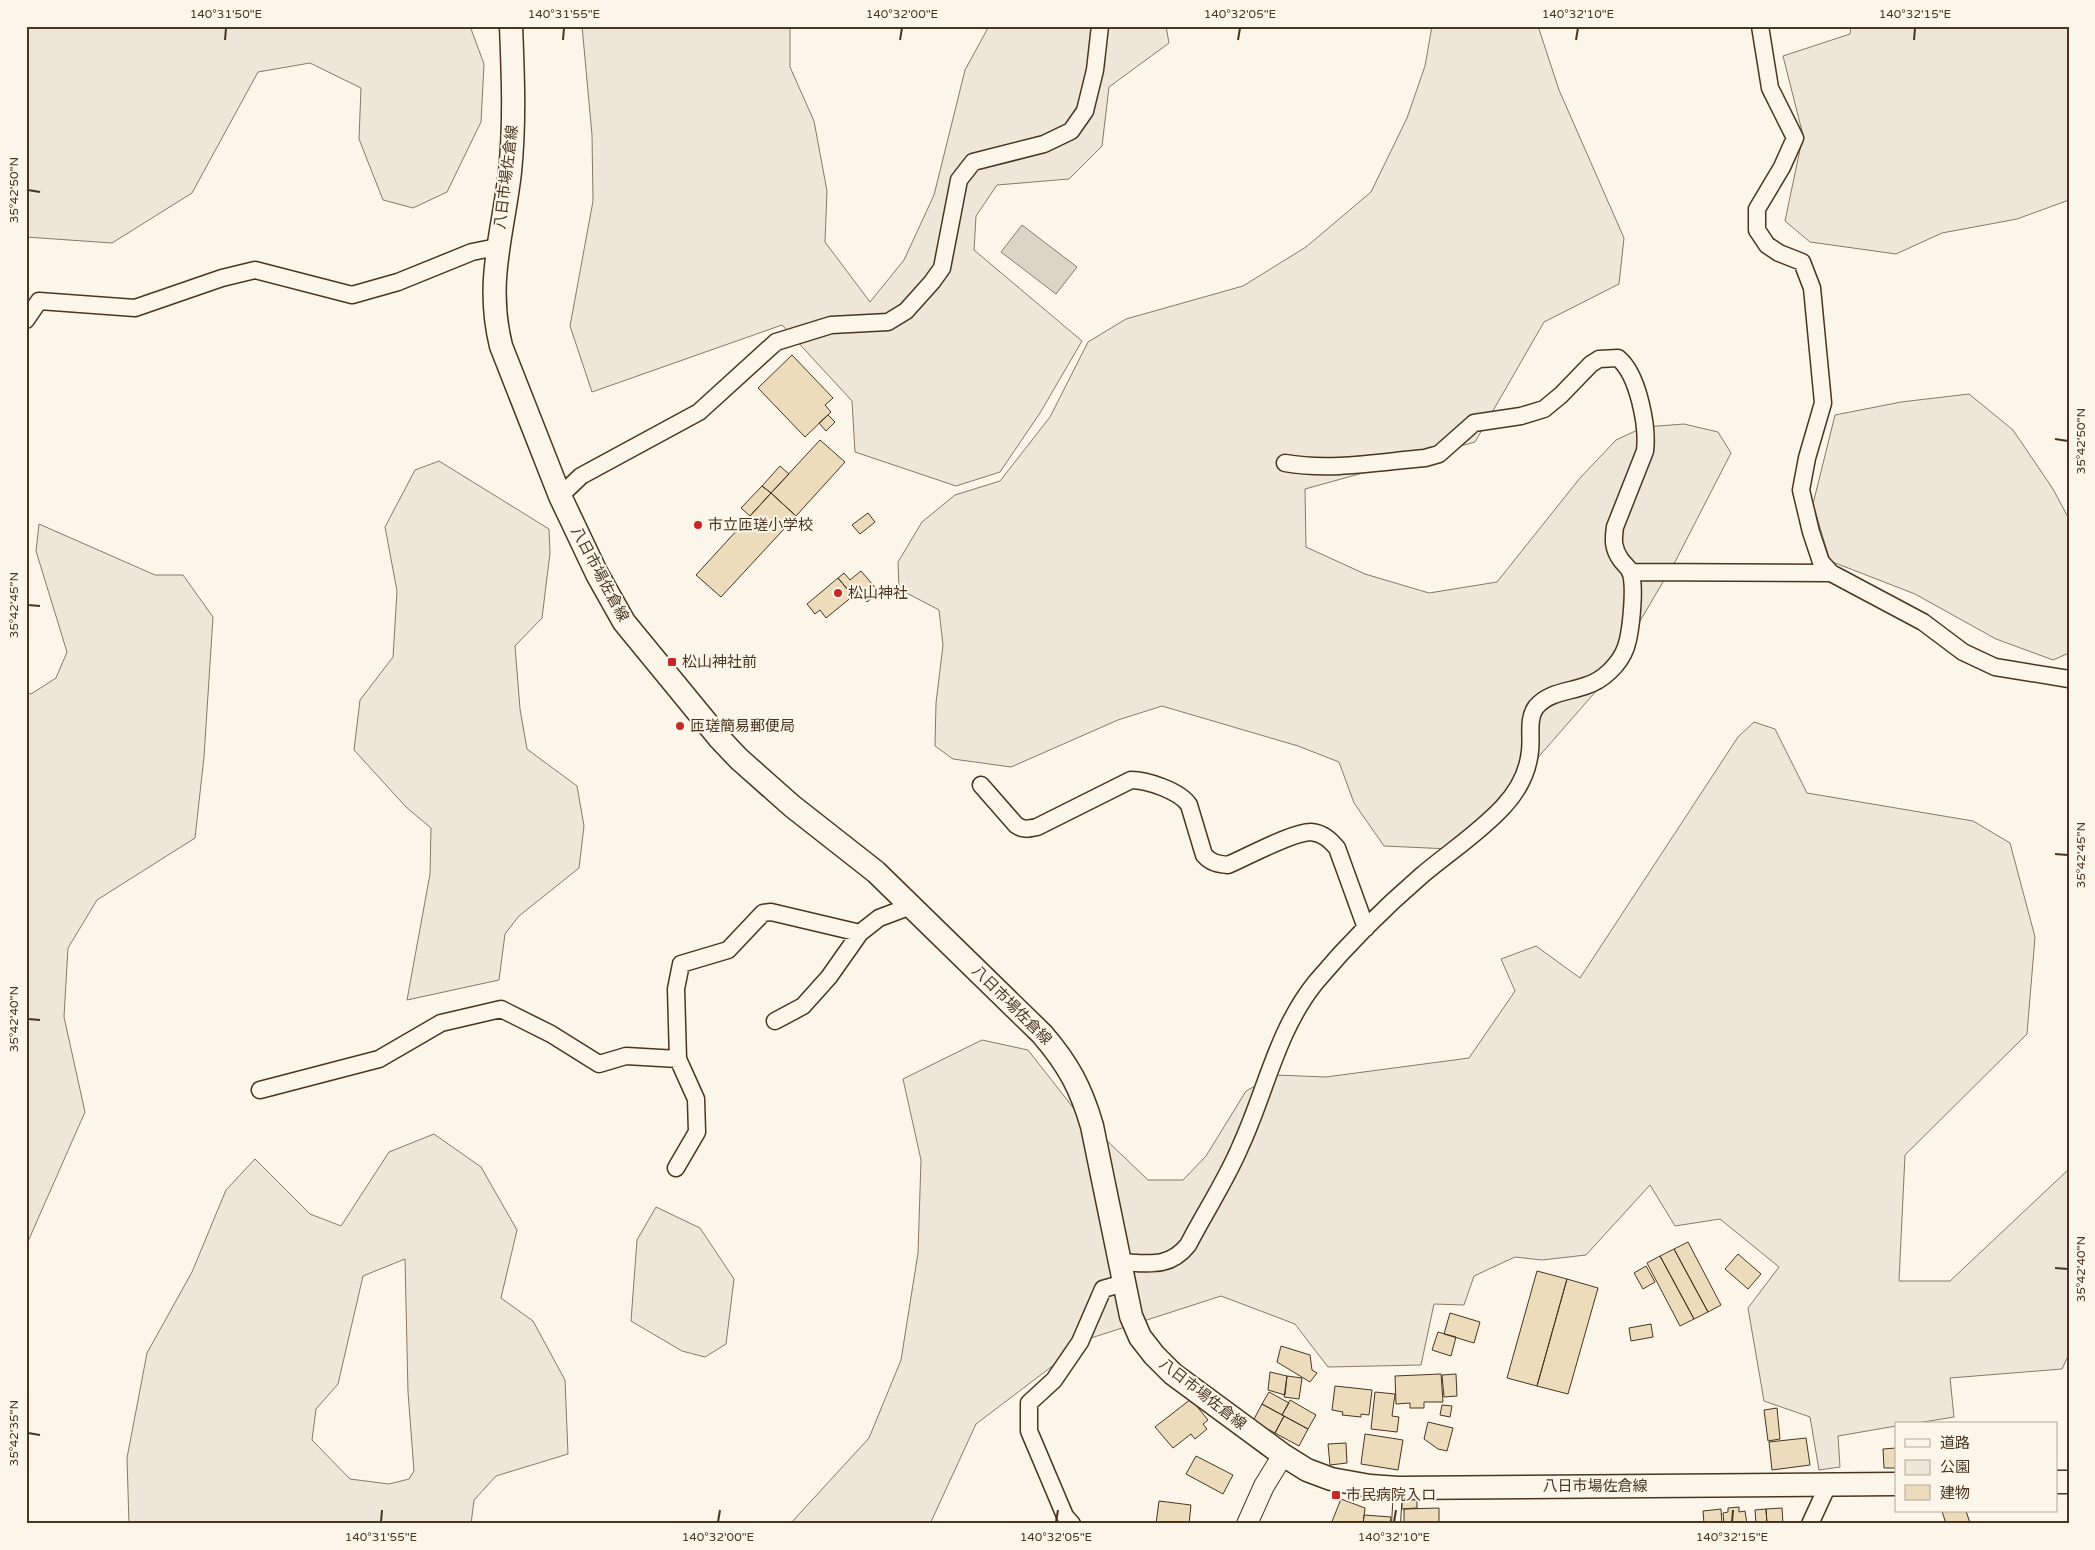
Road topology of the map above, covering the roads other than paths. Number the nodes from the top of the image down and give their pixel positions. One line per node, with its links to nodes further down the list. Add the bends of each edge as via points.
1 (512, 26): 4 (main road, 八日市場佐倉線, via 513,130)
2 (1100, 26): 7 (street, via 1085,111 1071,131 1044,144 973,162 959,180 942,268 906,311 888,322 831,325 776,342 699,412 581,476)
3 (1760, 26): 9 (street, via 1770,88 1795,138 1757,209 1757,230 1767,245 1802,262 1812,288 1823,402 1801,490 1820,562)
4 (497, 247): 5 (street, via 472,252 398,282 352,295 255,270 136,308 39,301); 7 (main road, 八日市場佐倉線, via 493,294 501,346)
5 (26, 320)
6 (1285, 463): 8 (street, via 1330,467 1439,454 1474,423 1544,409 1591,364 1599,359 1618,358 1625,363 1631,376 1643,412 1647,438 1645,451 1615,527 1614,550)
7 (560, 496): 12 (main road, 八日市場佐倉線, via 624,622 720,739 792,806 876,872)
8 (1630, 572): 9 (street); 13 (street, via 1631,627 1626,648 1614,666 1601,679 1553,694 1537,706 1531,722 1530,750 1522,780 1504,806 1457,849 1420,876)
9 (1831, 573): 10 (street, via 1923,622 1963,652 1995,667)
10 (2069, 679)
11 (981, 785): 13 (street, via 1016,825 1029,829 1131,780 1140,780 1185,799 1204,855 1218,864 1228,865 1300,834 1319,834 1337,848)
12 (911, 906): 14 (street, via 879,918); 19 (main road, 八日市場佐倉線, via 1042,1034 1076,1080 1092,1126)
13 (1366, 928): 19 (street, via 1316,983 1298,1009 1278,1048 1241,1146 1188,1245 1169,1261)
14 (860, 933): 15 (street, via 803,1006); 16 (street, via 764,913 728,950 682,964 676,988)
15 (775, 1021)
16 (678, 1058): 17 (street, via 626,1056 599,1064 551,1034 501,1009 441,1023 379,1059); 18 (street, via 696,1099 697,1132)
17 (260, 1090)
18 (676, 1168)
19 (1122, 1273): 20 (main road, 八日市場佐倉線, via 1131,1316 1140,1337 1154,1355 1173,1374); 24 (street, via 1103,1289 1080,1342 1054,1380 1029,1403 1029,1431 1065,1516)
20 (1282, 1455): 23 (main road, 八日市場佐倉線, via 1331,1479); 25 (street)
21 (1895, 1484): 22 (main road, 八日市場佐倉線)
22 (1828, 1485): 23 (main road, 八日市場佐倉線); 27 (street)
23 (1398, 1488): 26 (lane)
24 (1072, 1524)
25 (1247, 1524)
26 (1396, 1524)
27 (1810, 1524)

